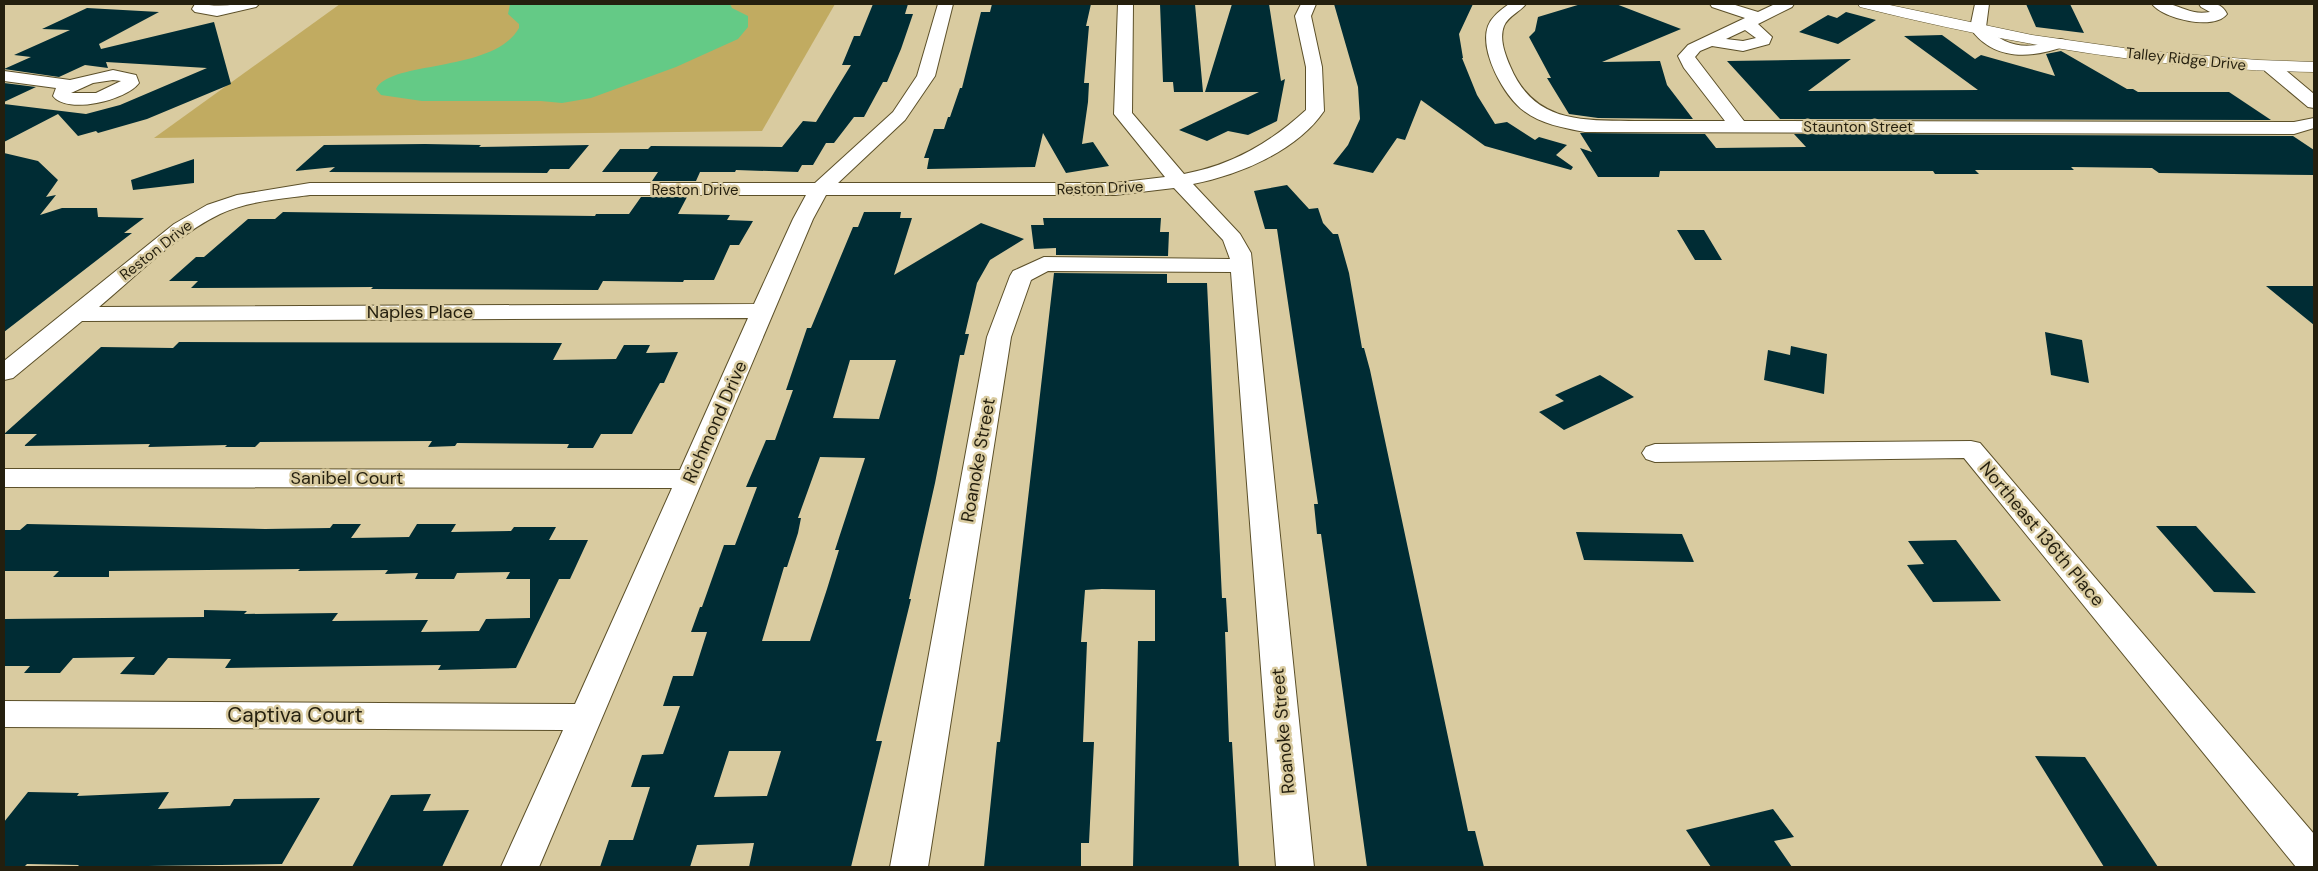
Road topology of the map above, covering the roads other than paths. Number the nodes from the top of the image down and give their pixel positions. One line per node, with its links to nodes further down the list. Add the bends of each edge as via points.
1 (202, 4): 2 (street, via 200,9 217,12)
2 (251, 4)
3 (945, 4): 24 (street, Richmond Drive, via 926,76 892,122)
4 (1125, 4): 23 (street, Roanoke Street, via 1123,114)
5 (1308, 4): 23 (street, Reston Drive, via 1302,16 1314,68 1315,112 1303,125 1250,162)
6 (1518, 4): 22 (street, Staunton Street, via 1498,22 1493,42 1507,80 1525,105 1542,116 1585,126)
7 (1717, 4): 13 (street)
8 (1787, 4): 13 (street)
9 (1866, 4): 14 (street, Talley Ridge Drive)
10 (1982, 4): 14 (street)
11 (2160, 4): 12 (street, via 2190,16 2219,14)
12 (2206, 4)
13 (1752, 20): 15 (street); 15 (street, via 1764,37 1757,45)
14 (1978, 28): 16 (street, Talley Ridge Drive, via 2059,43 2199,62)
15 (1709, 40): 22 (street, via 1686,56)
16 (2271, 66): 17 (street, Talley Ridge Drive); 20 (street)
17 (2314, 67)
18 (4, 76): 19 (street)
19 (70, 85)
20 (2314, 103)
21 (2314, 123): 22 (street, Staunton Street, via 2294,128)
22 (1739, 127)
23 (1180, 182): 24 (street, Reston Drive, via 1115,189); 25 (street, Roanoke Street, via 1234,238)
24 (819, 190): 26 (street, Richmond Drive); 27 (street, Reston Drive, via 310,189 265,195 214,209 181,228)
25 (1241, 266): 36 (street, Roanoke Street, via 1044,264 1021,276 999,337); 37 (street, Roanoke Street)
26 (763, 310): 27 (street, Naples Place); 31 (street, Richmond Drive)
27 (76, 314): 28 (street, Reston Drive)
28 (4, 374)
29 (1655, 453): 34 (street, Northeast 136th Place, via 1971,449)
30 (4, 478): 31 (street, Sanibel Court)
31 (690, 479): 33 (street, Richmond Drive)
32 (4, 714): 33 (street, Captiva Court)
33 (586, 717): 35 (street, Richmond Drive)
34 (2314, 861)
35 (520, 867)
36 (909, 867)
37 (1295, 867)

